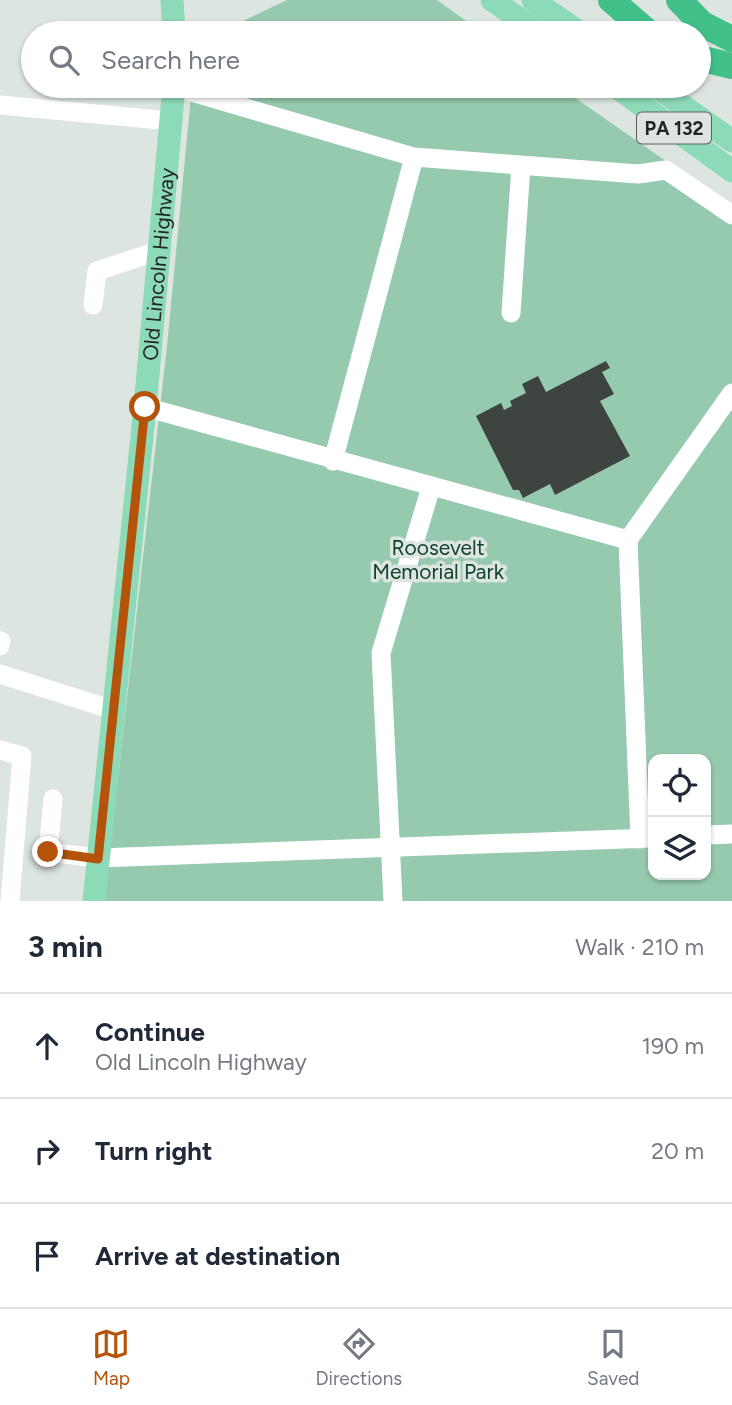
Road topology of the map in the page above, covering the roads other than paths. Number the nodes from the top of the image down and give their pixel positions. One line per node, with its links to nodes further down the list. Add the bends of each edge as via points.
1 (172, 0): 6 (main road)
2 (492, 0): 7 (main road)
3 (533, 0): 8 (main road)
4 (611, 0): 9 (highway)
5 (679, 0): 10 (highway)
6 (173, 21)
7 (523, 21)
8 (563, 21)
9 (635, 21)
10 (699, 21)
11 (711, 28): 12 (highway)
12 (732, 39)
13 (711, 61): 14 (highway)
14 (732, 66)
15 (173, 98): 20 (main road, Old Lincoln Highway)
16 (215, 98): 22 (street)
17 (632, 98): 24 (main road, PA 132)
18 (672, 98): 21 (main road, PA 132)
19 (0, 105): 20 (street)
20 (171, 121): 26 (main road, Old Lincoln Highway)
21 (732, 141)
22 (414, 157): 23 (street); 31 (street)
23 (521, 165): 25 (street, via 638,174 666,170); 28 (street)
24 (732, 171)
25 (732, 215)
26 (158, 251): 27 (street, via 97,271); 30 (main road, Old Lincoln Highway)
27 (93, 305)
28 (512, 313)
29 (732, 393): 33 (street)
30 (145, 407): 31 (street); 35 (main road, Old Lincoln Highway)
31 (333, 461): 32 (street)
32 (431, 487): 33 (street); 41 (street, via 381,653)
33 (628, 540): 40 (street)
34 (0, 674): 35 (street)
35 (113, 710): 44 (main road, Old Lincoln Highway)
36 (0, 750): 42 (street, via 22,756)
37 (53, 799): 43 (street)
38 (732, 834): 39 (street)
39 (711, 835)
40 (647, 838): 41 (street)
41 (390, 848): 44 (street); 47 (street)
42 (16, 850): 43 (street); 45 (street)
43 (48, 852): 44 (street)
44 (98, 859): 46 (main road, Old Lincoln Highway)
45 (10, 901)
46 (94, 901)
47 (393, 901)

